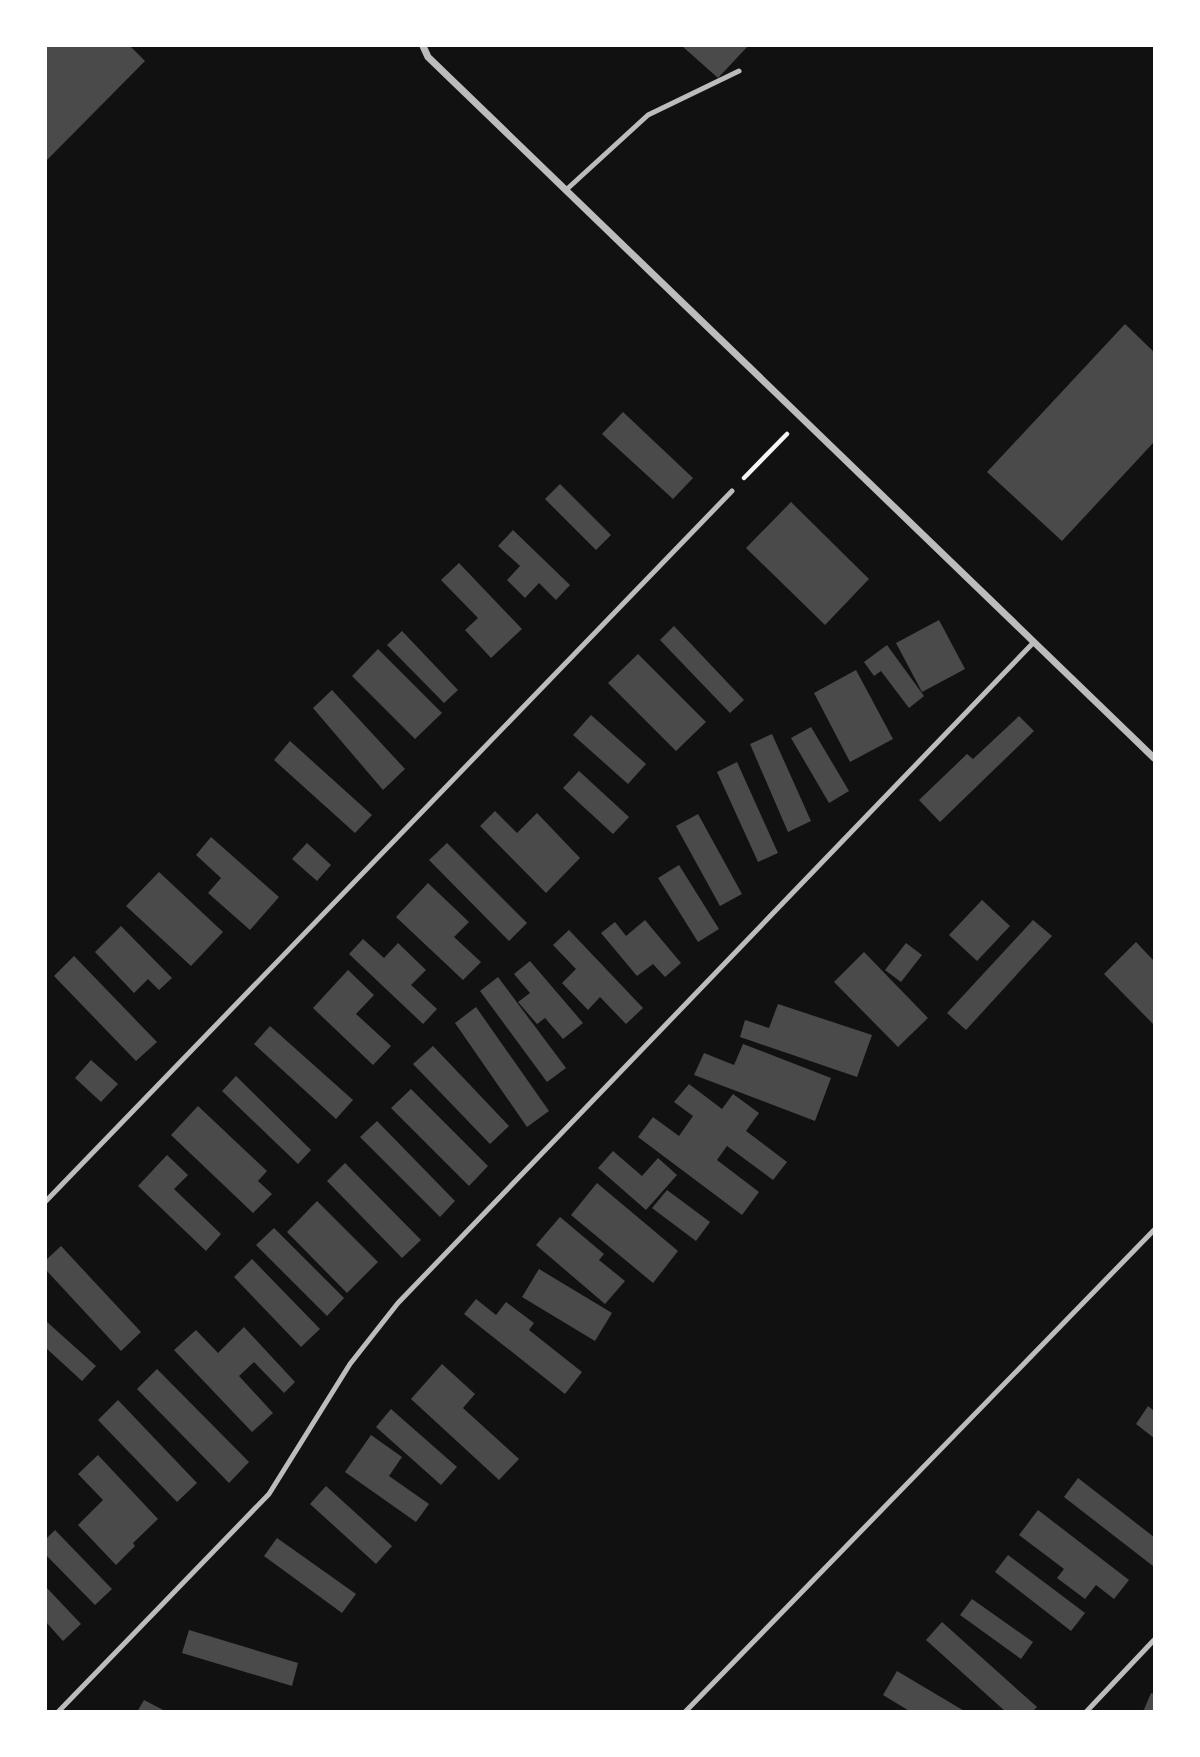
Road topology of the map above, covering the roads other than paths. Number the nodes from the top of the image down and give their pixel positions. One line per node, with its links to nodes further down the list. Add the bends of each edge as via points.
1 (423, 46): 3 (street, via 428,57)
2 (739, 71): 3 (lane, via 648,115)
3 (566, 190): 5 (street)
4 (732, 491): 7 (lane)
5 (1034, 642): 6 (street); 10 (lane, via 398,1303 350,1364 269,1494)
6 (1154, 758)
7 (46, 1202)
8 (1154, 1230): 11 (lane)
9 (1154, 1640): 12 (lane)
10 (58, 1712)
11 (685, 1712)
12 (1086, 1712)

